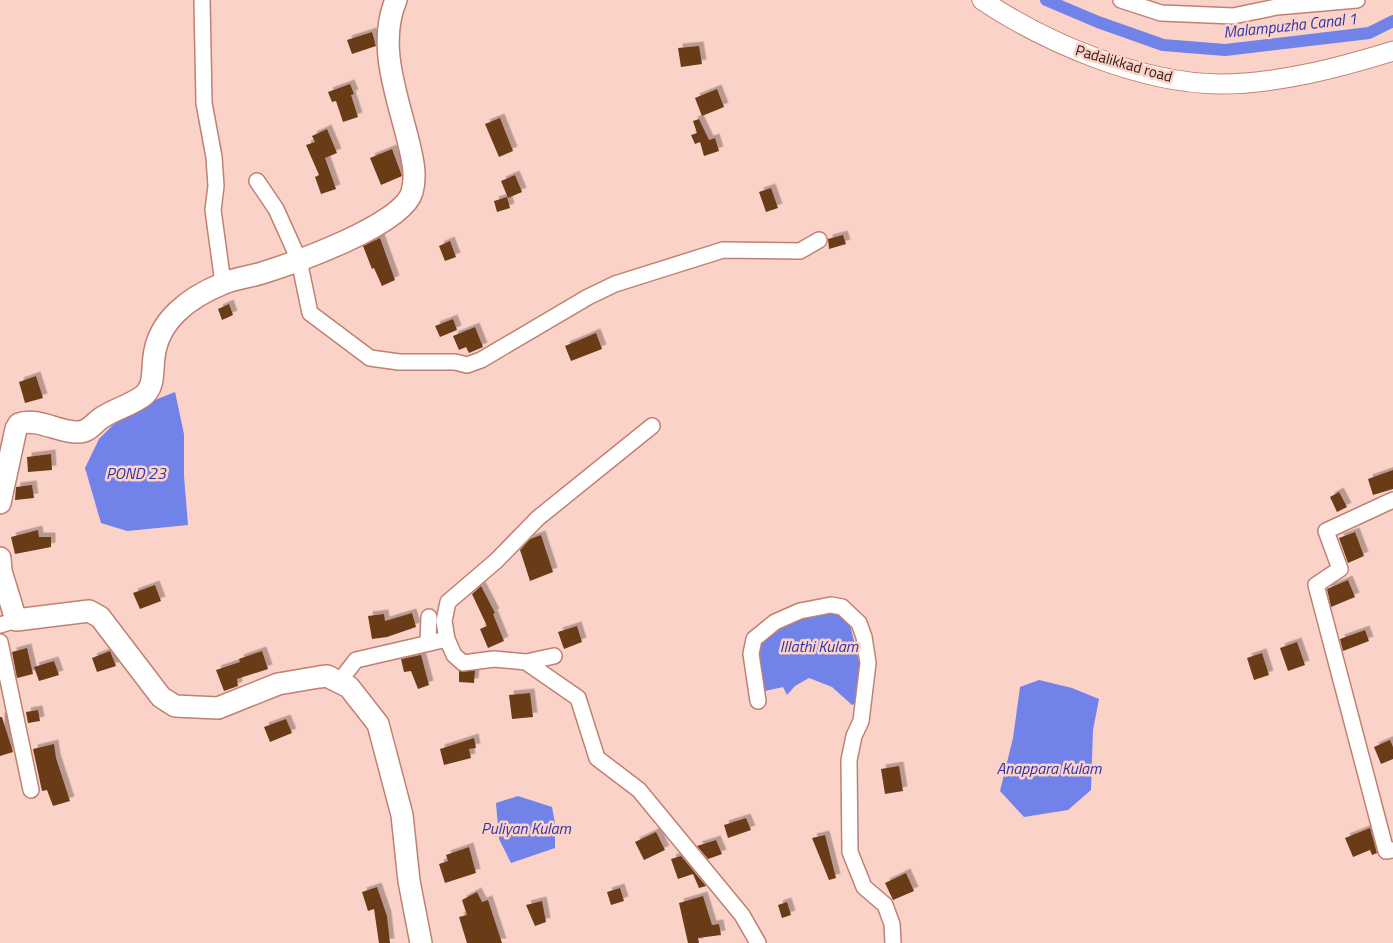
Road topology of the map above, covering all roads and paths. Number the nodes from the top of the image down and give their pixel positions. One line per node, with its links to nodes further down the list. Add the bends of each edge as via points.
1 (202, 0): 10 (street, via 204,103 214,158 216,186 213,210)
2 (396, 0): 9 (main road, via 388,24 387,44 413,162 415,181 412,194 404,206 366,231)
3 (982, 0): 6 (street, Padalikkad road, via 1016,23 1083,53 1159,76 1218,84 1279,79)
4 (1121, 0): 5 (street, via 1161,13 1233,16 1277,7)
5 (1357, 0)
6 (1393, 51)
7 (257, 181): 9 (street, via 276,209)
8 (819, 240): 9 (street, via 800,251 723,250 615,284 467,365 370,358 310,313)
9 (299, 260): 10 (main road)
10 (223, 283): 13 (main road, via 191,300 168,322 154,356 151,386 145,394 102,417 85,431 19,424)
11 (652, 426): 17 (street, via 538,518 496,561 448,602 444,620)
12 (1393, 500): 25 (street, via 1326,531 1340,568 1316,585 1386,852)
13 (0, 503)
14 (0, 558): 16 (main road)
15 (429, 617): 19 (street)
16 (8, 622): 22 (main road, via 89,611 100,616 161,697 175,706 218,708 278,684 327,676)
17 (447, 639): 19 (street); 21 (street, via 454,655 463,663 494,658)
18 (0, 642): 24 (street)
19 (428, 642): 22 (street, via 356,660)
20 (554, 656): 21 (street)
21 (526, 662): 27 (street, via 578,698 597,758 639,790 742,915)
22 (339, 682): 26 (main road, via 349,687 378,724 402,815 409,881)
23 (758, 701): 28 (street, via 751,654 754,639 775,622 800,610 831,605 842,607 859,623 868,663 861,721 849,760 850,852 864,887 885,905 892,924)
24 (31, 790)
25 (1393, 850)
26 (421, 943)
27 (758, 943)
28 (893, 943)

